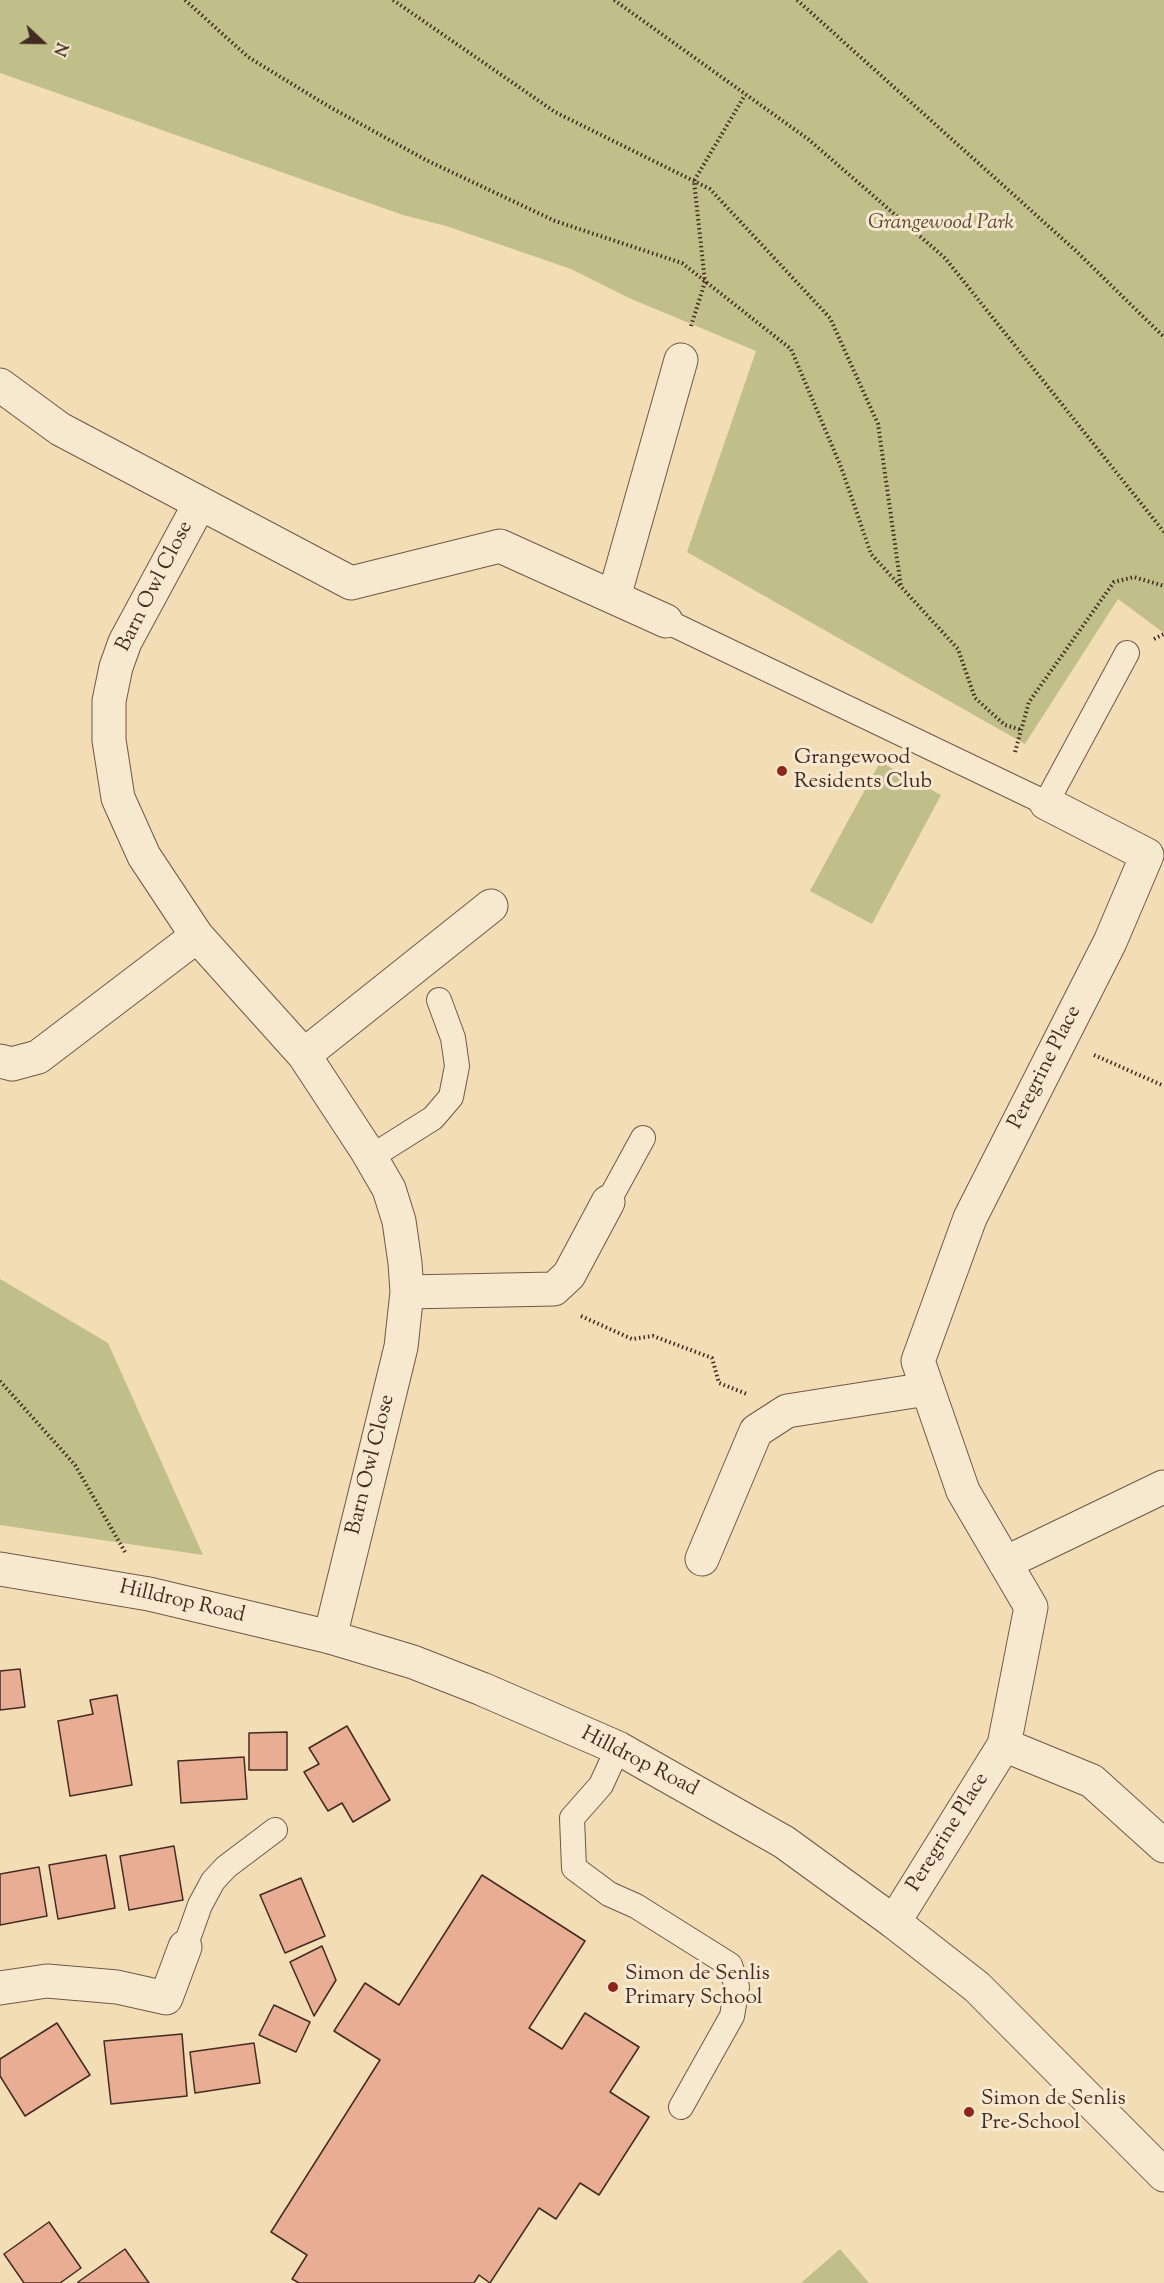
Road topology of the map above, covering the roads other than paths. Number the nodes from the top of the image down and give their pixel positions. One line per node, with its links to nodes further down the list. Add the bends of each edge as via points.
1 (681, 360): 4 (street)
2 (0, 385): 3 (street, Barn Owl Close, via 60,429)
3 (200, 503): 4 (street, Barn Owl Close, via 351,583 500,546); 9 (street, Barn Owl Close, via 126,642 109,702 109,740 118,798 144,856)
4 (614, 597): 5 (street, Barn Owl Close)
5 (666, 621): 7 (lane)
6 (1127, 653): 7 (lane)
7 (1046, 803): 17 (street, Peregrine Place, via 1147,855 1110,942 970,1218 918,1361)
8 (491, 906): 11 (street)
9 (197, 936): 11 (street, Barn Owl Close); 12 (street, via 38,1057 12,1064)
10 (439, 1000): 14 (lane, via 453,1038 457,1066 451,1097 433,1118)
11 (304, 1055): 14 (street, Barn Owl Close)
12 (0, 1061)
13 (643, 1138): 15 (lane)
14 (371, 1157): 16 (street, Barn Owl Close, via 389,1189 399,1221)
15 (608, 1202): 16 (street, via 569,1275 554,1289)
16 (407, 1292): 22 (street, Barn Owl Close, via 401,1347)
17 (927, 1389): 19 (street, via 787,1411 756,1431); 20 (street, Peregrine Place, via 963,1491)
18 (1163, 1487): 20 (street)
19 (702, 1560)
20 (1005, 1563): 23 (street, Peregrine Place, via 1032,1607)
21 (0, 1569): 22 (street, Hilldrop Road, via 149,1594)
22 (330, 1637): 24 (street, Hilldrop Road, via 413,1662)
23 (1004, 1745): 26 (street, via 1092,1781); 27 (street, Peregrine Place)
24 (618, 1748): 27 (street, Hilldrop Road, via 784,1842); 30 (lane, via 601,1785 572,1818 574,1868 609,1894 636,1906 730,1965 737,1987 732,2016)
25 (275, 1830): 28 (lane, via 226,1866 213,1881)
26 (1164, 1846)
27 (894, 1922): 31 (street, Hilldrop Road, via 977,1987)
28 (185, 1947): 29 (street, via 166,1998 117,1987 47,1981)
29 (0, 1988)
30 (681, 2107)
31 (1164, 2175)

